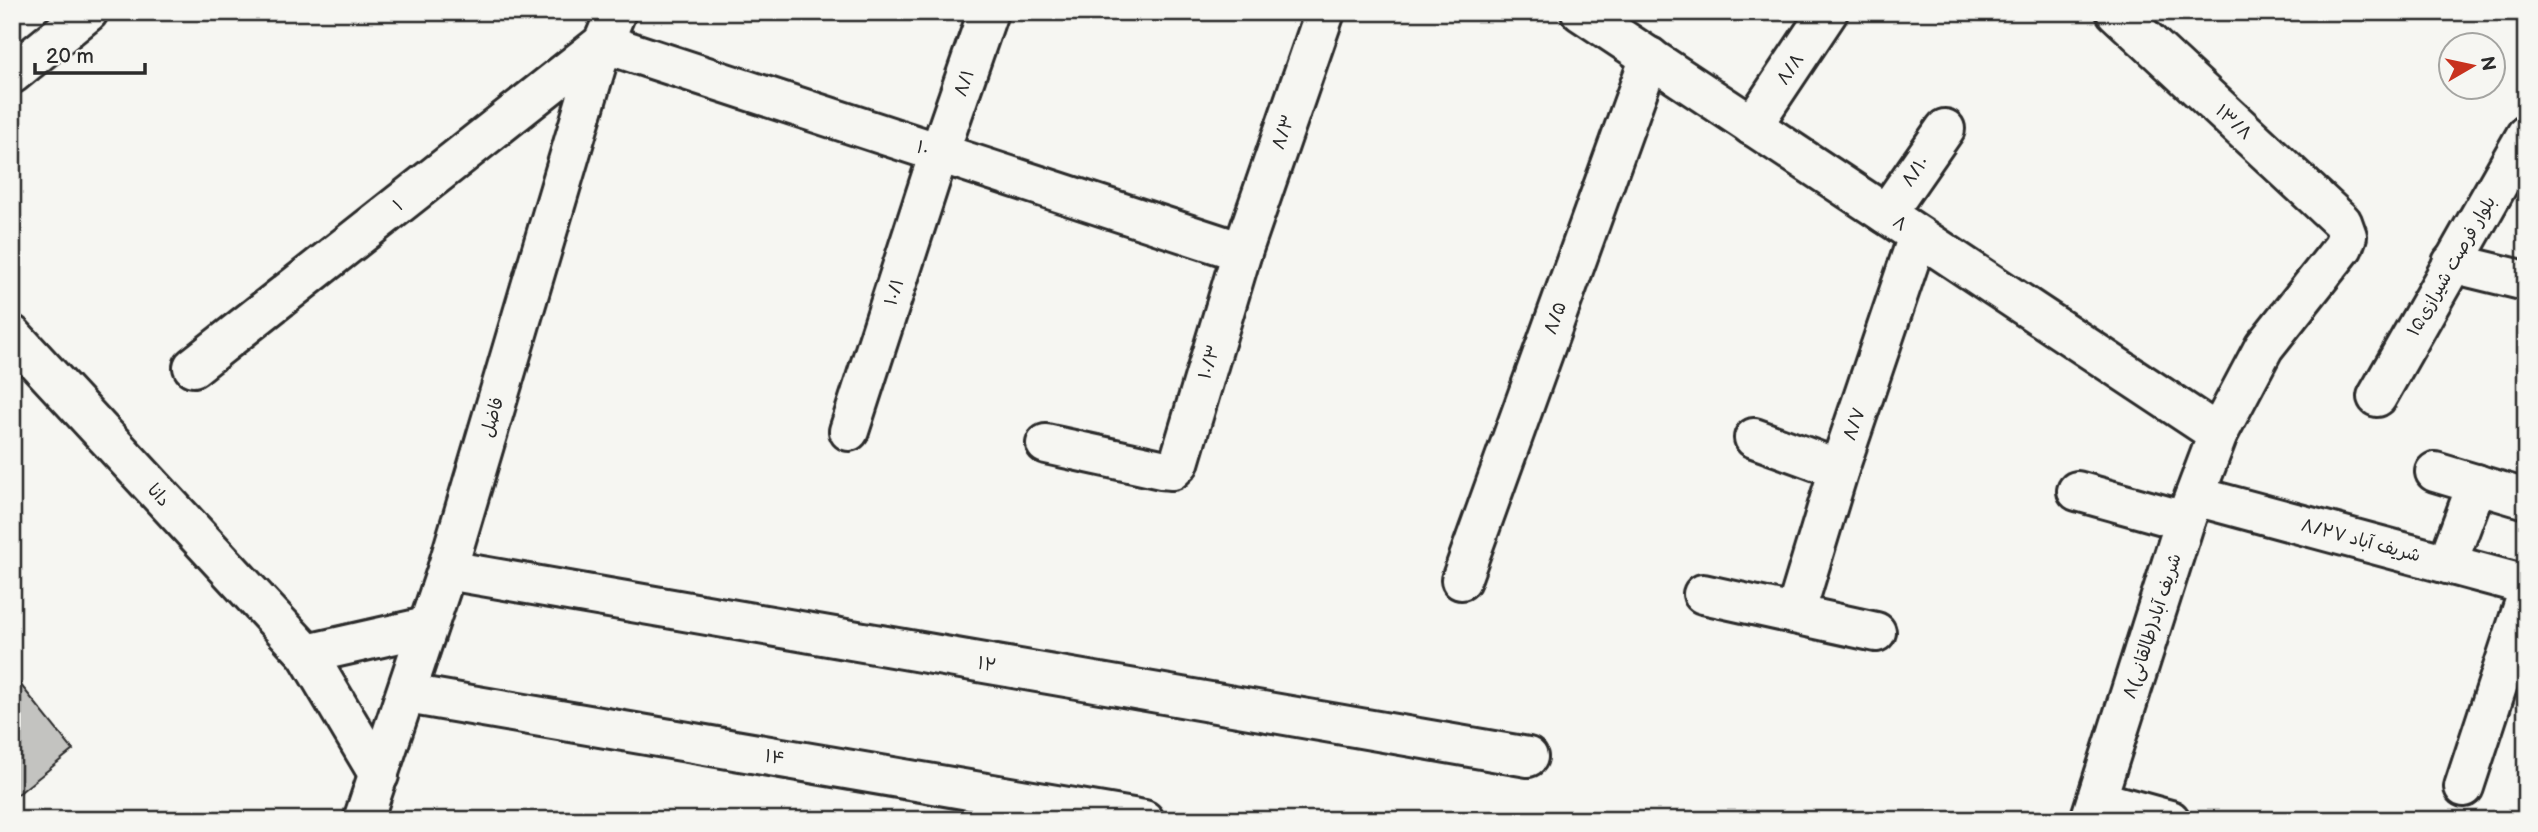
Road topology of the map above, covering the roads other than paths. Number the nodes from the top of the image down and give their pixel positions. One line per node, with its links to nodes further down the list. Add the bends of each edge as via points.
1 (88, 12): 9 (street)
2 (988, 12): 13 (street, ۸/۱)
3 (1325, 12): 17 (street, ۸/۳)
4 (1581, 12): 8 (street, ۸)
5 (1828, 12): 10 (street, ۸/۸)
6 (2116, 12): 16 (street, ۱۳/۸, via 2342,222)
7 (610, 28): 13 (street, ۱۰); 21 (street, ۱); 34 (street, فاضل)
8 (1650, 57): 10 (street, ۸); 35 (street, ۸/۵)
9 (12, 74)
10 (1752, 126): 14 (street, ۸)
11 (1945, 129): 14 (street, ۸/۱۰)
12 (2526, 135): 18 (street, بلوار فرصت شیرازی۱۵)
13 (939, 153): 17 (street, ۱۰); 23 (street, ۱۰/۱)
14 (1885, 214): 15 (street, ۸)
15 (1918, 236): 24 (street, ۸); 27 (street, ۸/۷)
16 (2347, 236): 24 (street, ۸شریف آباد(طالقانی), via 2264,347)
17 (1242, 252): 26 (street, ۱۰/۳, via 1179,463 1172,470)
18 (2452, 263): 19 (street); 22 (street, بلوار فرصت شیرازی۱۵)
19 (2526, 281)
20 (20, 360): 42 (street, دانا)
21 (193, 367)
22 (2377, 397)
23 (849, 431)
24 (2218, 434): 32 (street, ۸شریف آباد(طالقانی))
25 (1754, 438): 27 (street)
26 (1046, 444)
27 (1839, 469): 39 (street, ۸/۷)
28 (2435, 472): 29 (street)
29 (2477, 484): 31 (street); 33 (street)
30 (2077, 491): 32 (street, شریف آباد ۸/۲۷)
31 (2526, 499)
32 (2190, 508): 33 (street, شریف آباد ۸/۲۷); 47 (street, ۸شریف آباد(طالقانی))
33 (2447, 564): 36 (street, شریف آباد ۸/۲۷)
34 (447, 570): 40 (street, فاضل); 44 (street, ۱۲)
35 (1461, 580)
36 (2526, 585)
37 (1703, 594): 39 (street)
38 (2526, 598): 46 (street)
39 (1795, 614): 41 (street)
40 (426, 627): 42 (street); 43 (street, فاضل)
41 (1876, 632)
42 (307, 654): 45 (street, دانا)
43 (407, 694): 45 (street, فاضل); 49 (street, ۱۴)
44 (1528, 757)
45 (379, 775): 48 (street, فاضل)
46 (2464, 787)
47 (2094, 810): 50 (street)
48 (363, 820)
49 (1144, 820)
50 (2170, 820)

